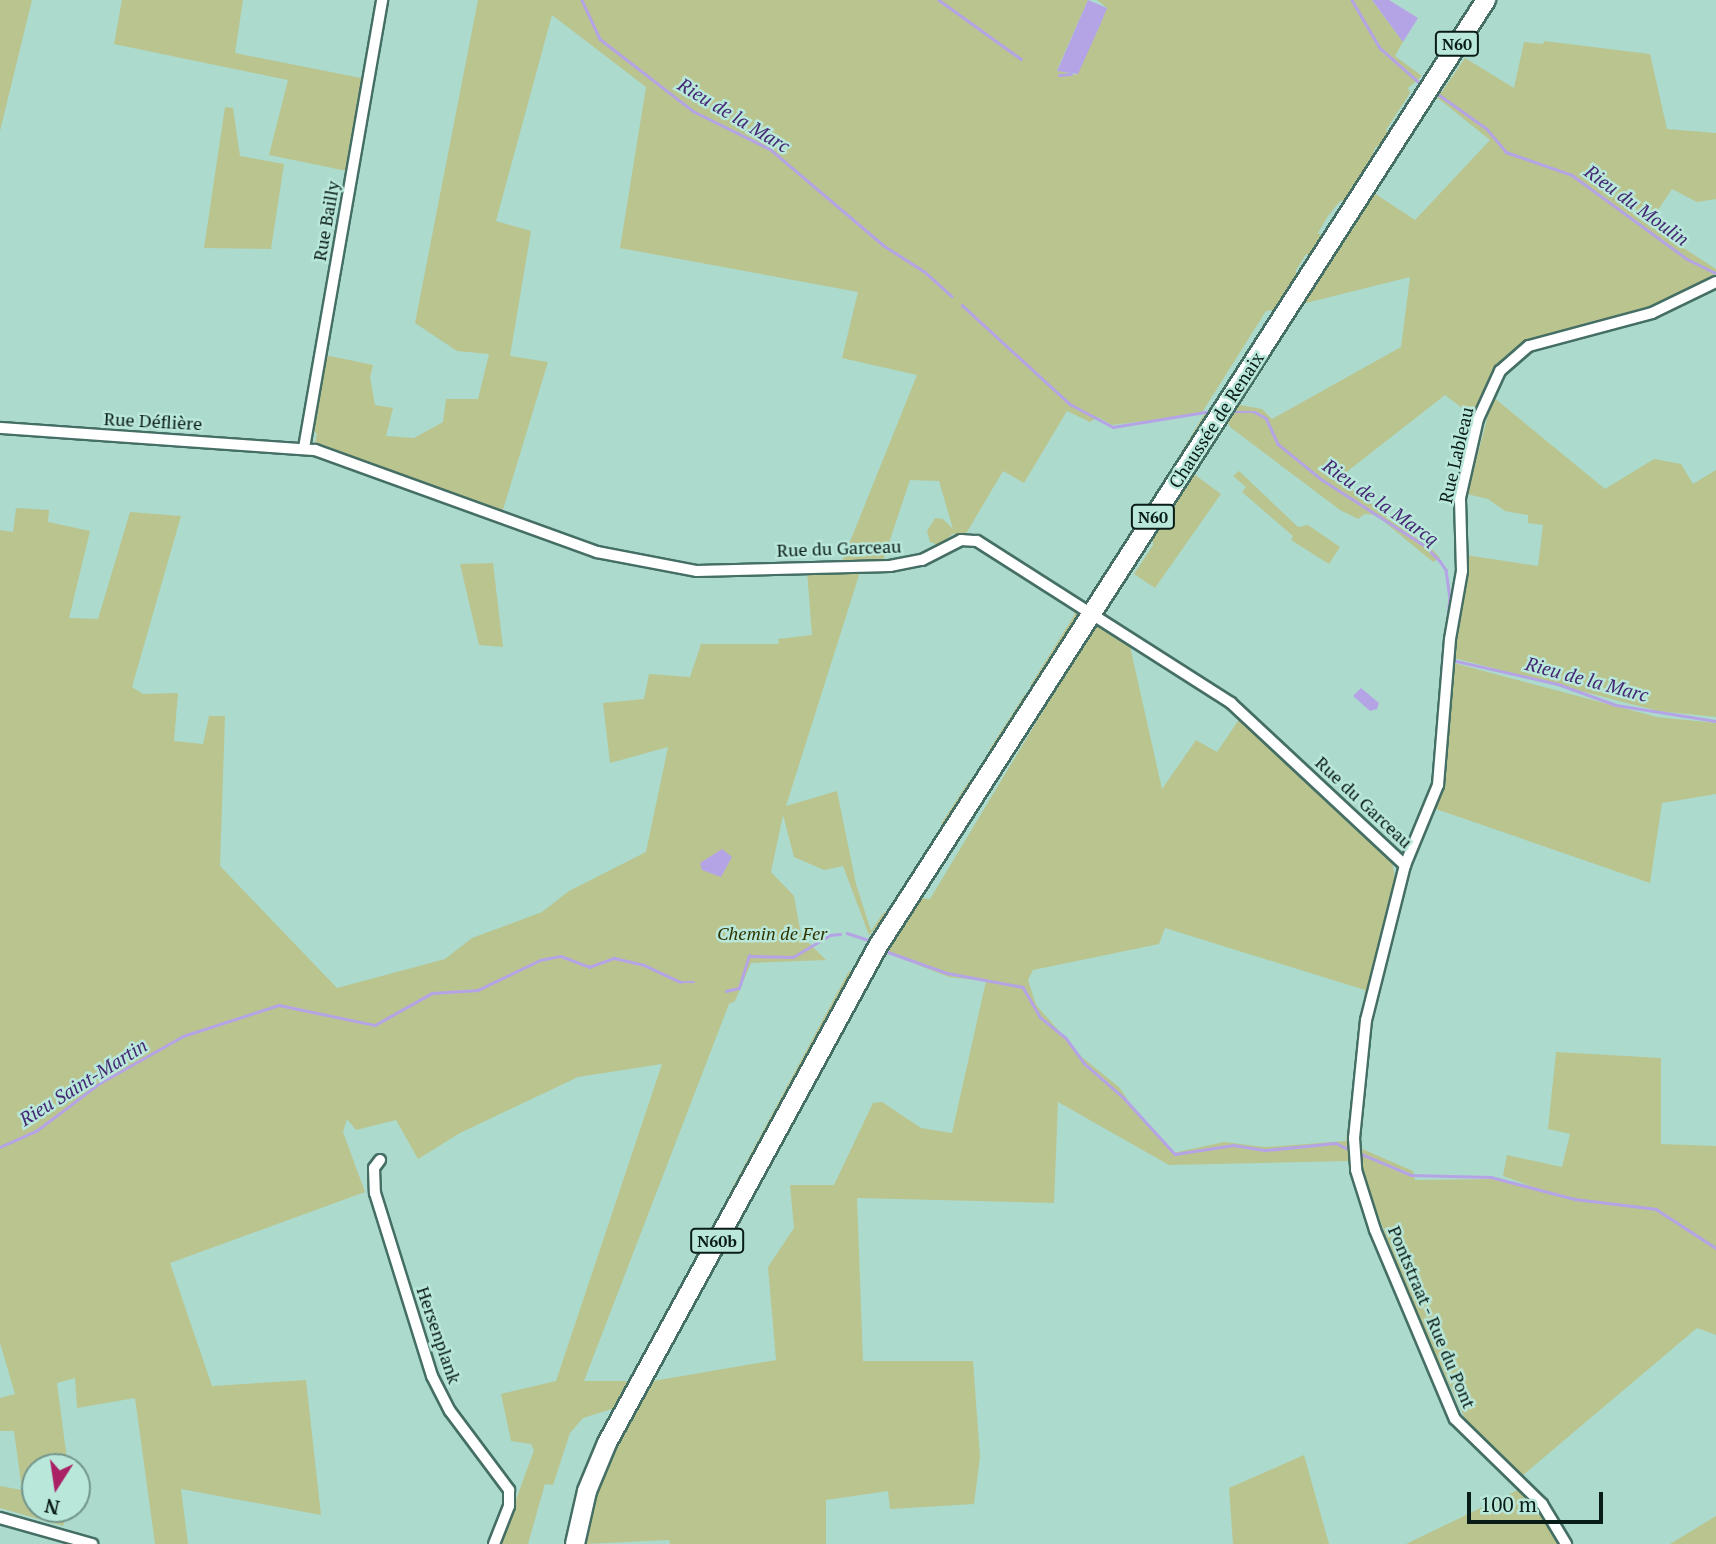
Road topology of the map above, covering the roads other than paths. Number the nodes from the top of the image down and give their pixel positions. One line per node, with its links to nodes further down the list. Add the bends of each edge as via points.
1 (382, 0): 5 (street, Rue Bailly)
2 (1486, 0): 6 (main road, Chaussée de Renaix / N60)
3 (1716, 282): 7 (street, Rue Lableau, via 1652,313 1546,339 1507,361 1478,419 1463,483 1462,571)
4 (0, 428): 5 (street, Rue Déflière)
5 (304, 448): 6 (street, Rue du Garceau, via 597,552 698,571 891,566 922,560 961,540 977,541)
6 (1092, 613): 8 (street, Rue du Garceau, via 1256,722); 9 (main road, Chaussée de Renaix / N60)
7 (1448, 660): 8 (street, Rue du Garceau, via 1438,785)
8 (1405, 864): 10 (street, Rue du Garceau, via 1369,1002)
9 (878, 946): 15 (main road, N60b, via 607,1443 587,1490)
10 (1353, 1149): 16 (street, Pontstraat - Rue du Pont, via 1375,1230 1455,1419 1542,1504)
11 (380, 1160): 14 (street, Hersenplank, via 374,1168 375,1193 428,1365 450,1411 509,1490 509,1506)
12 (0, 1518): 13 (street)
13 (92, 1544)
14 (494, 1544)
15 (575, 1544)
16 (1566, 1544)

